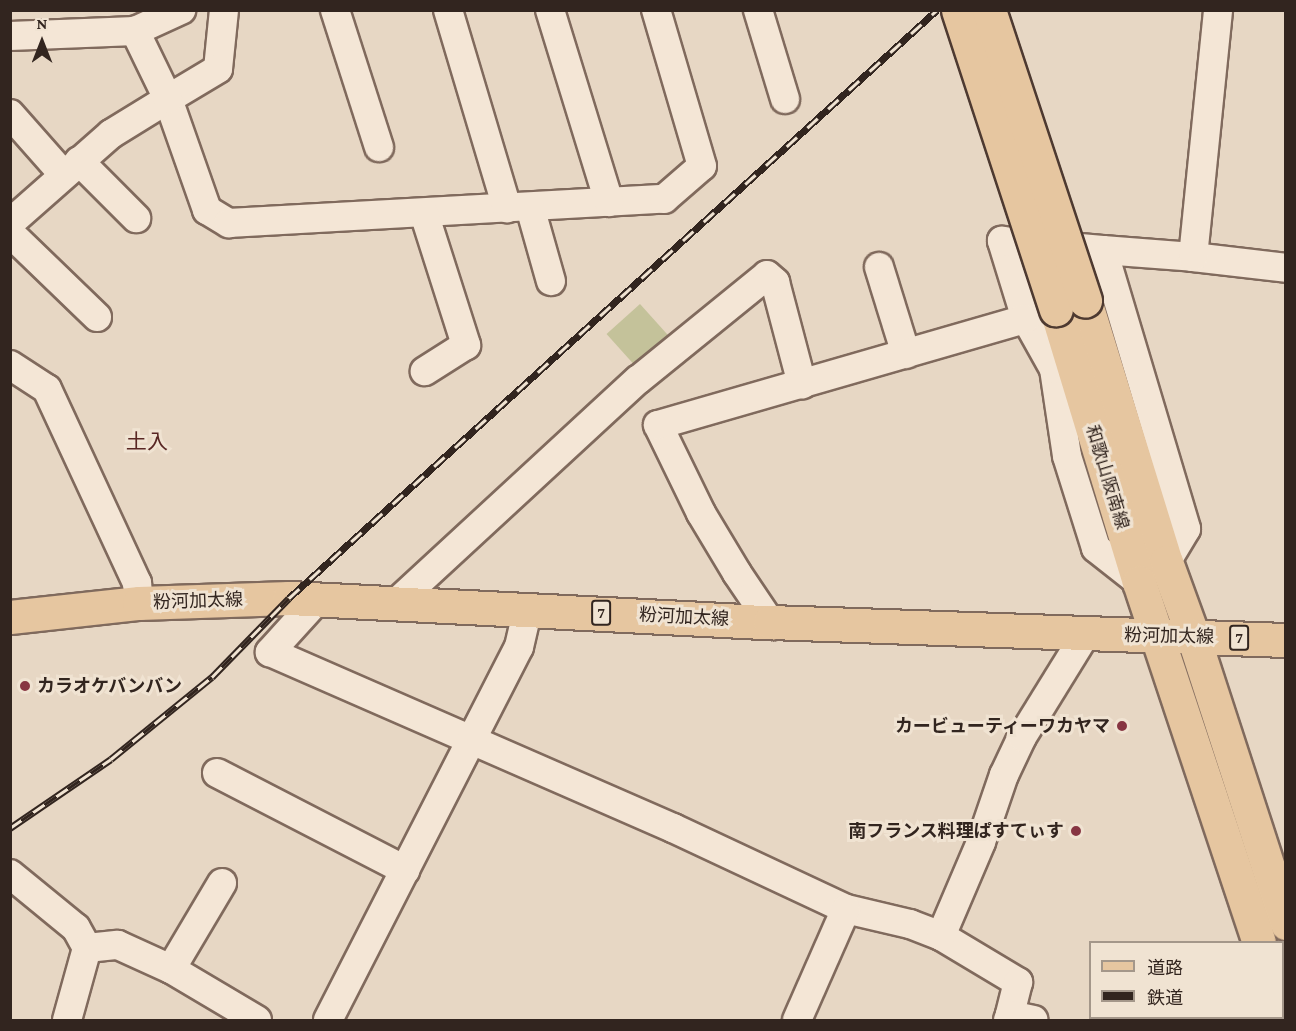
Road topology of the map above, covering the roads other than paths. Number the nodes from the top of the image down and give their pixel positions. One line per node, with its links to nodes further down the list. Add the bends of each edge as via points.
1 (182, 10): 11 (street)
2 (224, 10): 13 (street, via 218,69)
3 (336, 10): 16 (street)
4 (448, 10): 19 (street)
5 (550, 10): 18 (street)
6 (656, 10): 18 (street, via 702,166 664,199)
7 (758, 10): 14 (street)
8 (958, 10): 29 (main road, 和歌山阪南線, bridge)
9 (989, 10): 29 (main road, 和歌山阪南線, bridge)
10 (1218, 10): 25 (street)
11 (135, 32): 12 (street); 13 (street)
12 (10, 36)
13 (168, 99): 17 (street, via 111,134); 20 (street, via 207,210 229,223)
14 (785, 99)
15 (10, 114): 17 (street)
16 (378, 147)
17 (71, 167): 21 (street); 22 (street)
18 (609, 202): 19 (street)
19 (518, 207): 20 (street); 28 (street)
20 (424, 213): 33 (street, via 466,345)
21 (136, 218)
22 (10, 223)
23 (10, 233): 30 (street)
24 (1103, 250): 25 (street); 29 (street, via 1002,241); 35 (street, via 1186,529)
25 (1193, 257): 27 (street)
26 (879, 267): 31 (street)
27 (1286, 268)
28 (551, 281)
29 (1056, 310): 31 (street); 35 (main road, 和歌山阪南線); 43 (main road, 和歌山阪南線)
30 (97, 317)
31 (906, 354): 34 (street)
32 (10, 365): 38 (street, via 47,389 137,583)
33 (425, 371)
34 (802, 384): 37 (street, via 775,282 767,275 638,380); 41 (street, via 658,425 701,513)
35 (1166, 562): 44 (main road, 和歌山阪南線)
36 (318, 599): 37 (main road, 粉河加太線 / 7); 38 (main road, 粉河加太線 / 7); 46 (street, via 270,652)
37 (397, 602): 39 (main road, 粉河加太線 / 7)
38 (139, 603): 40 (main road, 粉河加太線 / 7)
39 (528, 609): 41 (main road, 粉河加太線 / 7); 46 (street, via 519,647)
40 (10, 617)
41 (770, 622): 42 (main road, 粉河加太線 / 7)
42 (1085, 634): 43 (main road, 粉河加太線 / 7); 53 (street, via 1022,737)
43 (1157, 635): 44 (main road, 粉河加太線 / 7); 54 (main road, 和歌山阪南線)
44 (1193, 636): 45 (main road, 粉河加太線 / 7); 52 (main road, 和歌山阪南線)
45 (1286, 640)
46 (471, 740): 48 (street); 51 (street)
47 (218, 773): 48 (street)
48 (405, 870): 60 (street)
49 (10, 874): 55 (street, via 76,928)
50 (222, 883): 56 (street)
51 (846, 909): 53 (street, via 910,924); 61 (street)
52 (1286, 923)
53 (941, 936): 57 (street, via 1018,982)
54 (1259, 941)
55 (87, 948): 56 (street, via 118,945); 58 (street)
56 (171, 969): 59 (street)
57 (1017, 1019)
58 (67, 1020)
59 (257, 1020)
60 (328, 1020)
61 (797, 1020)

